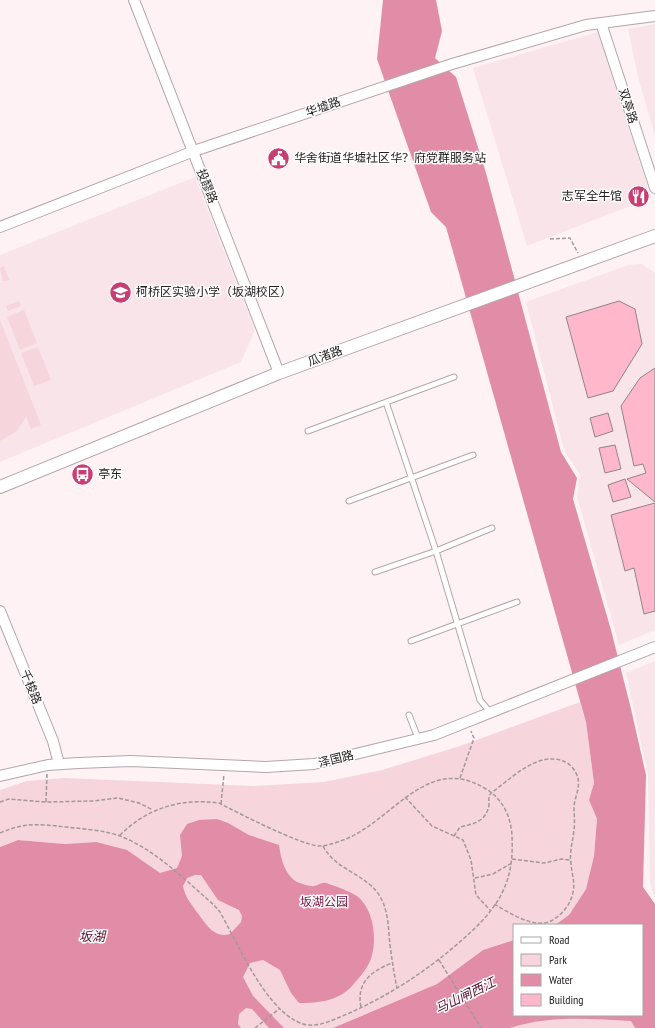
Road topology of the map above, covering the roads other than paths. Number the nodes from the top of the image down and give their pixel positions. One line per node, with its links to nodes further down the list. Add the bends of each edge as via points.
1 (134, 0): 4 (street, 投醪路)
2 (655, 16): 3 (street, 华墟路)
3 (601, 23): 4 (street, 华墟路, via 586,25 452,64); 5 (street, 双亭路)
4 (194, 151): 6 (street, 华墟路); 8 (street, 投醪路)
5 (655, 188)
6 (0, 227)
7 (655, 236): 8 (street, 瓜渚路)
8 (279, 373): 14 (street, 瓜渚路)
9 (454, 377): 10 (lane)
10 (386, 402): 11 (lane); 13 (lane)
11 (308, 431)
12 (473, 455): 13 (lane)
13 (412, 477): 15 (lane); 17 (lane)
14 (0, 487)
15 (348, 501)
16 (492, 528): 17 (lane)
17 (436, 552): 18 (lane); 21 (lane)
18 (375, 572)
19 (517, 602): 21 (lane)
20 (0, 611): 27 (street, 千梭路, via 53,741)
21 (458, 623): 22 (lane); 24 (lane, via 480,700)
22 (411, 641)
23 (655, 648): 24 (street, 泽国路)
24 (490, 712): 26 (street, 泽国路)
25 (409, 714): 26 (lane)
26 (418, 738): 27 (street, 泽国路, via 314,764 266,768 131,761)
27 (59, 764): 28 (street, 泽国路)
28 (0, 776)

